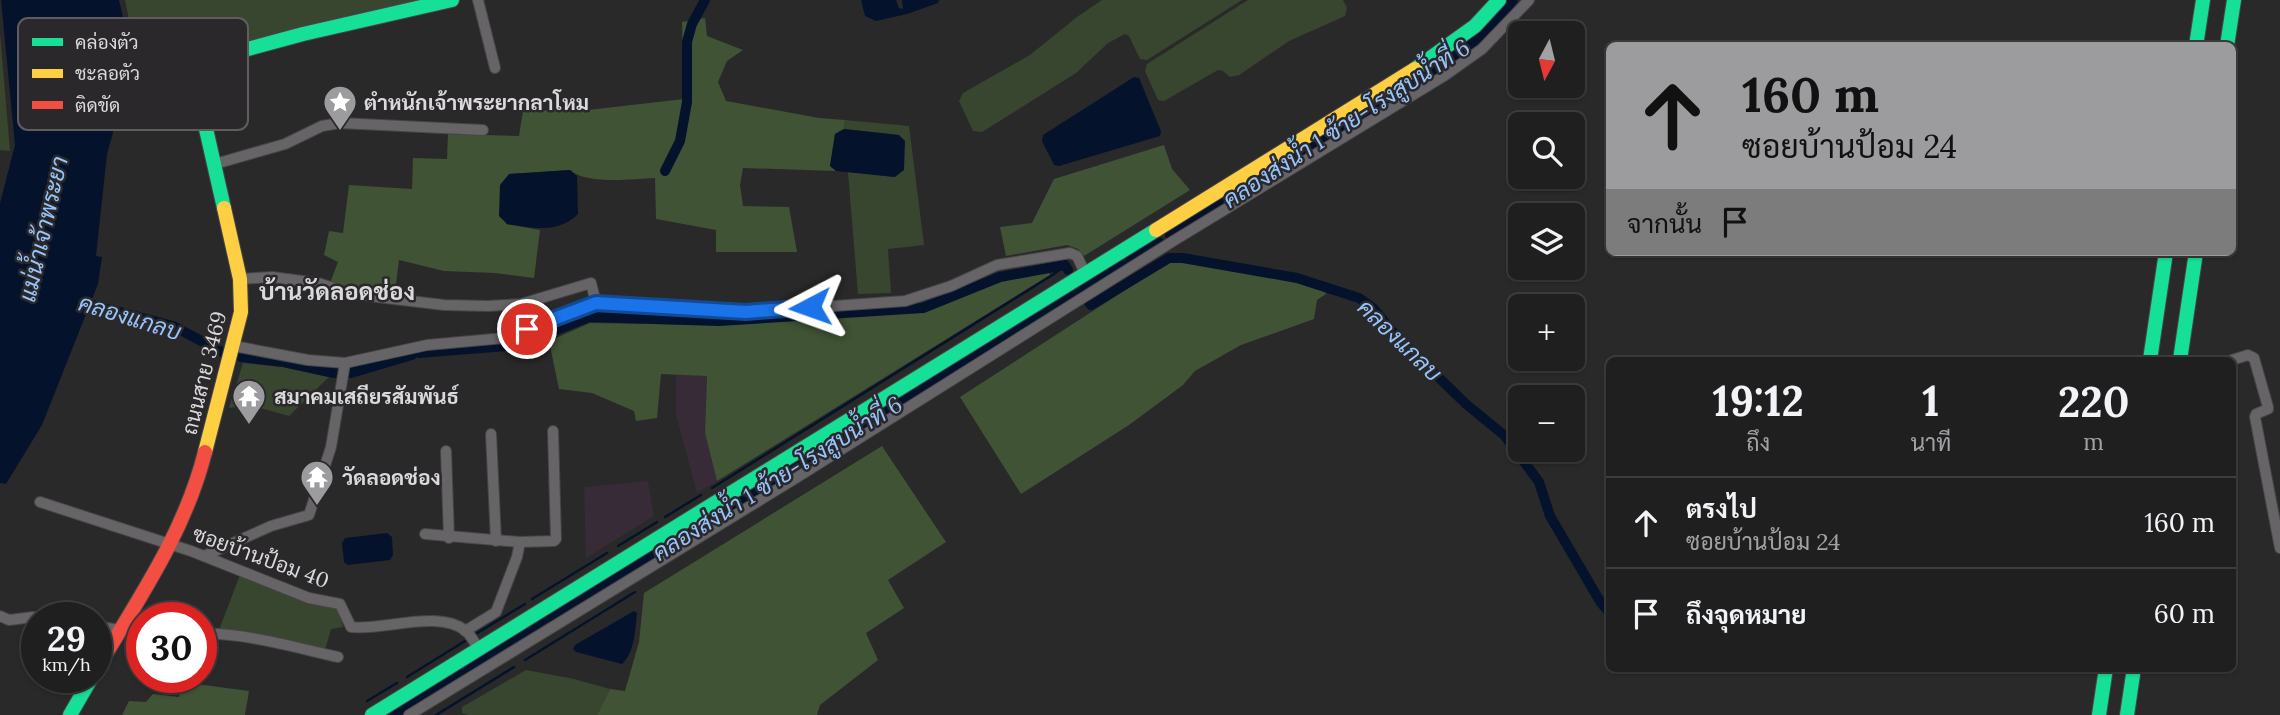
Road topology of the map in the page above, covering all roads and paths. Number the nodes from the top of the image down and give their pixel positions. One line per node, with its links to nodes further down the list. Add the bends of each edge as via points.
1 (452, 0): 9 (main road, ถนนสาย 3469)
2 (478, 0): 10 (street)
3 (1499, 0): 14 (main road, via 1455,43)
4 (1529, 0): 14 (street, via 1468,60 1363,127)
5 (2203, 0): 7 (main road)
6 (2234, 0): 8 (main road)
7 (2197, 42)
8 (2228, 42)
9 (248, 51)
10 (495, 68)
11 (206, 130): 13 (main road, ถนนสาย 3469)
12 (483, 130): 13 (street, via 340,123)
13 (215, 164): 20 (main road, ถนนสาย 3469)
14 (1271, 170): 15 (main road); 16 (street)
15 (1154, 230): 16 (street); 19 (main road)
16 (1170, 243): 30 (street)
17 (2165, 256): 23 (main road)
18 (2195, 256): 24 (main road)
19 (1085, 273): 21 (street, via 1070,253 997,265 905,301 746,312); 30 (main road)
20 (240, 279): 21 (street, via 318,282 352,294 488,306 521,304 591,283); 22 (main road, ถนนสาย 3469, via 242,304)
21 (596, 303): 26 (street, via 504,338 427,345)
22 (234, 346): 26 (street); 36 (main road, ถนนสาย 3469, via 199,477)
23 (2150, 357)
24 (2180, 357)
25 (2236, 359): 37 (street, via 2254,358 2268,407 2255,417)
26 (344, 370): 38 (street, via 331,447 309,515 271,526)
27 (553, 431): 35 (street, via 556,538)
28 (491, 435): 34 (street)
29 (446, 451): 33 (street)
30 (790, 470): 47 (main road); 47 (street)
31 (40, 502): 36 (street, ซอยบ้านป้อม 40)
32 (425, 534): 33 (street)
33 (449, 538): 34 (street)
34 (496, 541): 35 (street)
35 (520, 542): 44 (street, via 496,612)
36 (171, 545): 38 (street, ซอยบ้านป้อม 40); 41 (main road, ถนนสาย 3469)
37 (2280, 548)
38 (204, 556): 44 (street, ซอยบ้านป้อม 40, via 309,598 340,604 351,627 419,621)
39 (0, 616): 40 (street)
40 (21, 618)
41 (123, 624): 42 (street); 43 (street); 46 (main road, ถนนสาย 3469)
42 (126, 624)
43 (112, 625)
44 (465, 631): 47 (street)
45 (217, 635): 48 (street)
46 (112, 643)
47 (493, 651): 53 (main road); 54 (street)
48 (338, 657)
49 (2105, 672): 55 (main road)
50 (2133, 672): 56 (main road)
51 (83, 693): 52 (main road)
52 (70, 715)
53 (372, 715)
54 (409, 715)
55 (2099, 715)
56 (2127, 715)

